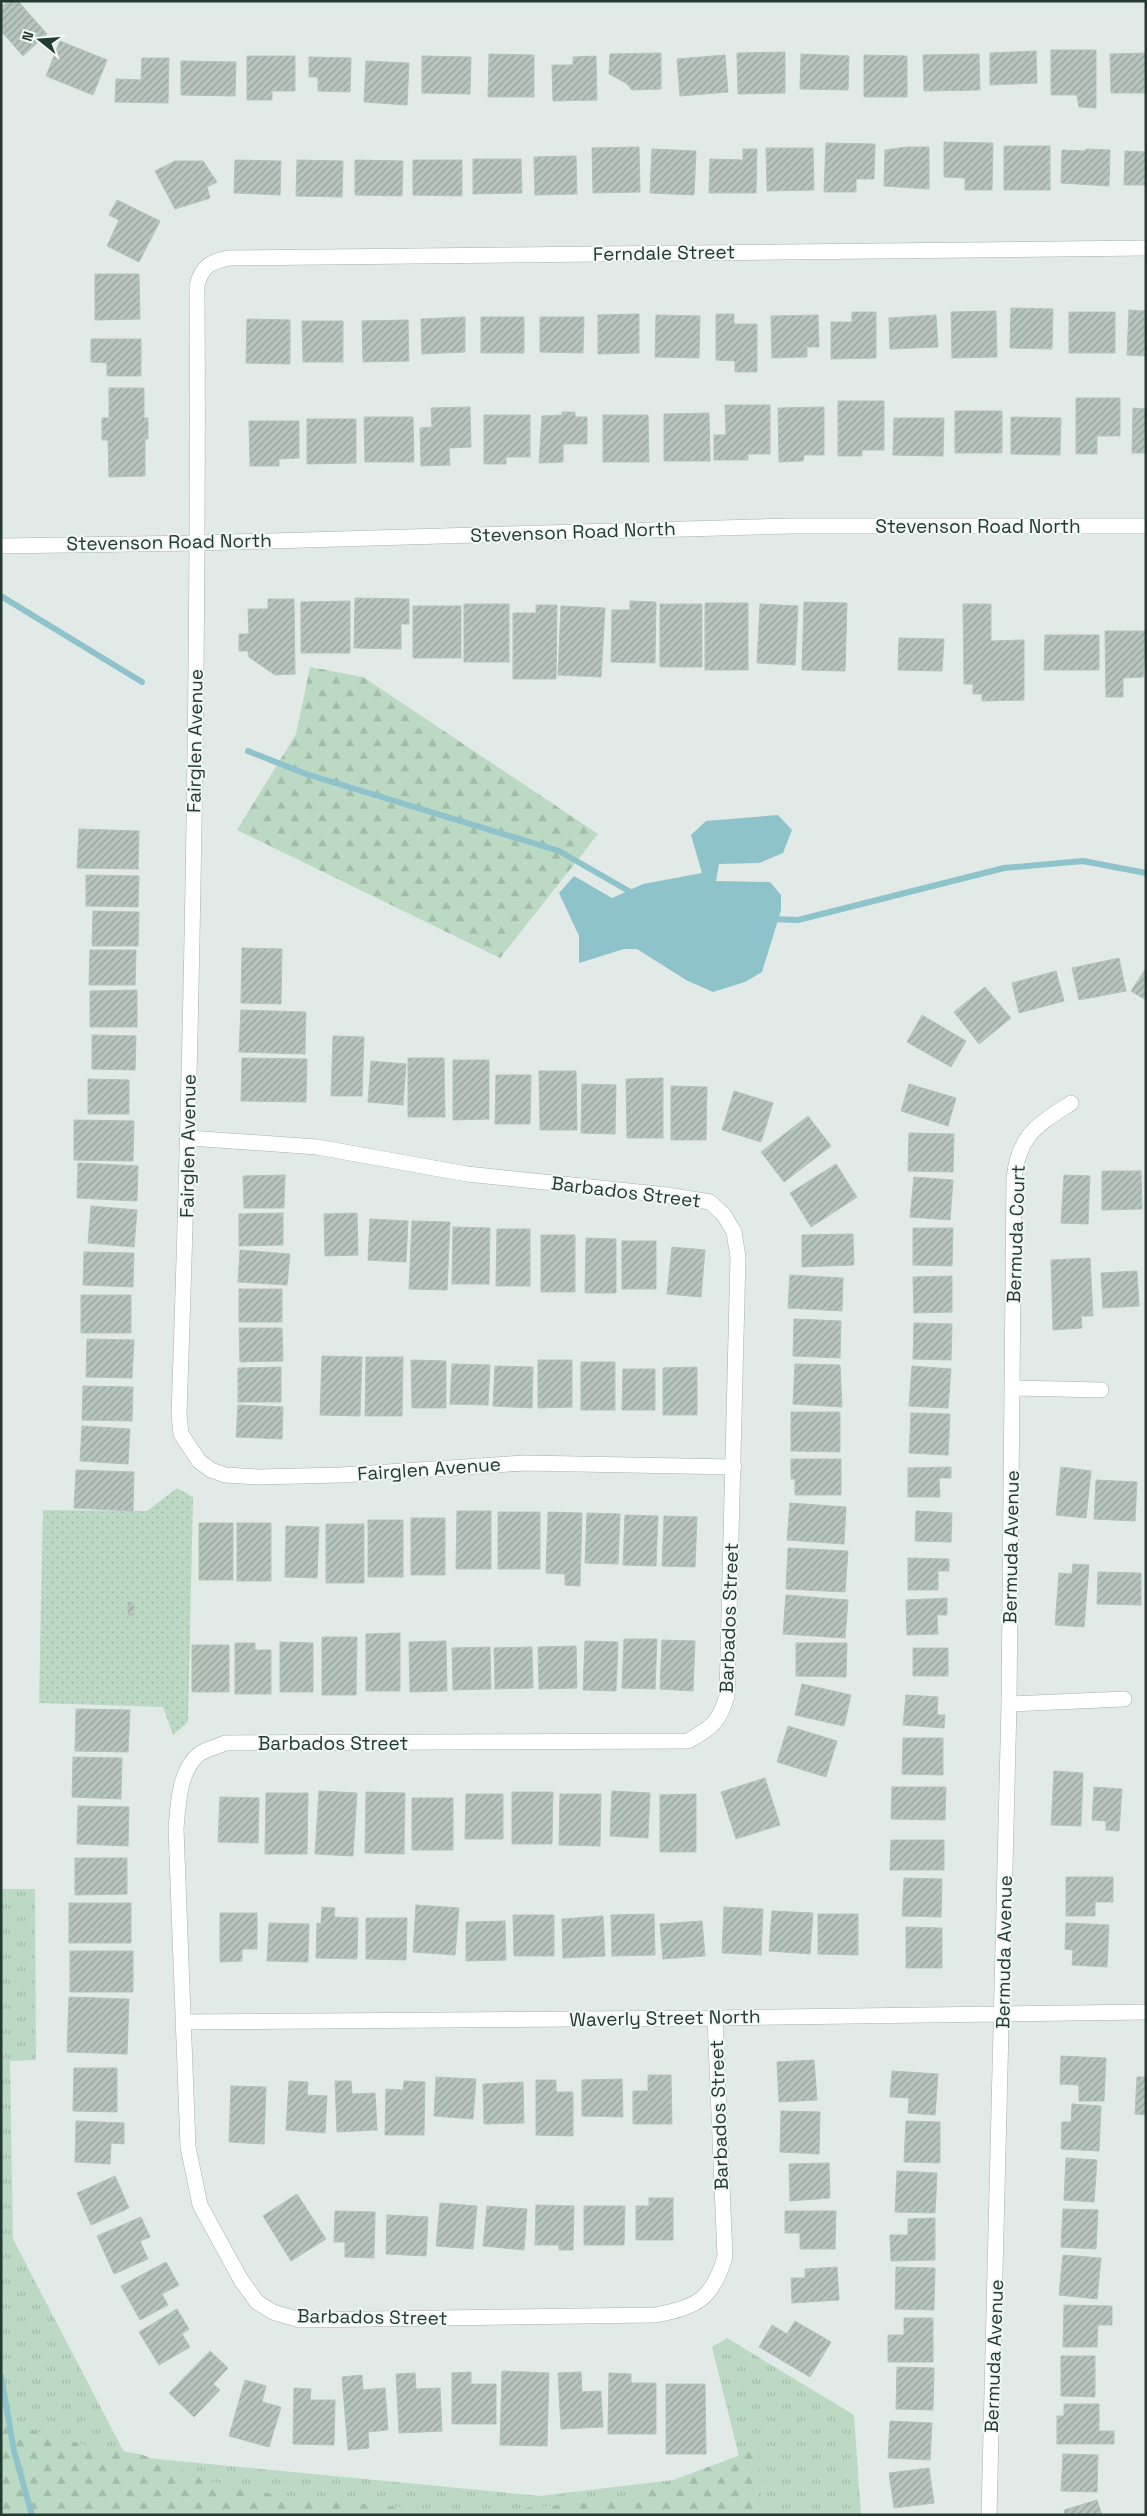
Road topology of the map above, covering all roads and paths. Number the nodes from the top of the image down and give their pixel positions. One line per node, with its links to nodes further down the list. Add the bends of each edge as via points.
1 (1146, 248): 2 (street, Ferndale Street, via 229,258 213,261 204,268)
2 (197, 286): 4 (street, Fairglen Avenue)
3 (1146, 526): 4 (street, Stevenson Road North, via 790,526)
4 (198, 543): 5 (street, Stevenson Road North); 7 (street, Fairglen Avenue)
5 (1, 546)
6 (1071, 1103): 8 (street, Bermuda Court, via 1034,1129 1022,1143 1016,1160)
7 (188, 1138): 10 (street, Barbados Street, via 317,1147 467,1174 667,1194 710,1202 724,1215 734,1232 738,1257); 10 (street, Fairglen Avenue, via 179,1415 181,1434 188,1447 211,1470 224,1475 258,1477 525,1463)
8 (1013, 1388): 9 (street); 12 (street, Bermuda Avenue)
9 (1101, 1390)
10 (734, 1467): 16 (street, Barbados Street, via 728,1696 722,1714 710,1729 688,1741 225,1744 199,1754 183,1781 176,1829)
11 (1124, 1699): 12 (street)
12 (1009, 1704): 13 (street, Bermuda Avenue)
13 (1003, 2012): 14 (street, Waverly Street North); 15 (street, Waverly Street North); 17 (street, Bermuda Avenue)
14 (1146, 2012)
15 (715, 2018): 16 (street, Waverly Street North); 16 (street, Barbados Street, via 725,2257 719,2277 700,2301 683,2310 655,2315 300,2320 273,2312 257,2302 241,2280 200,2205 188,2147)
16 (185, 2022)
17 (989, 2515)

